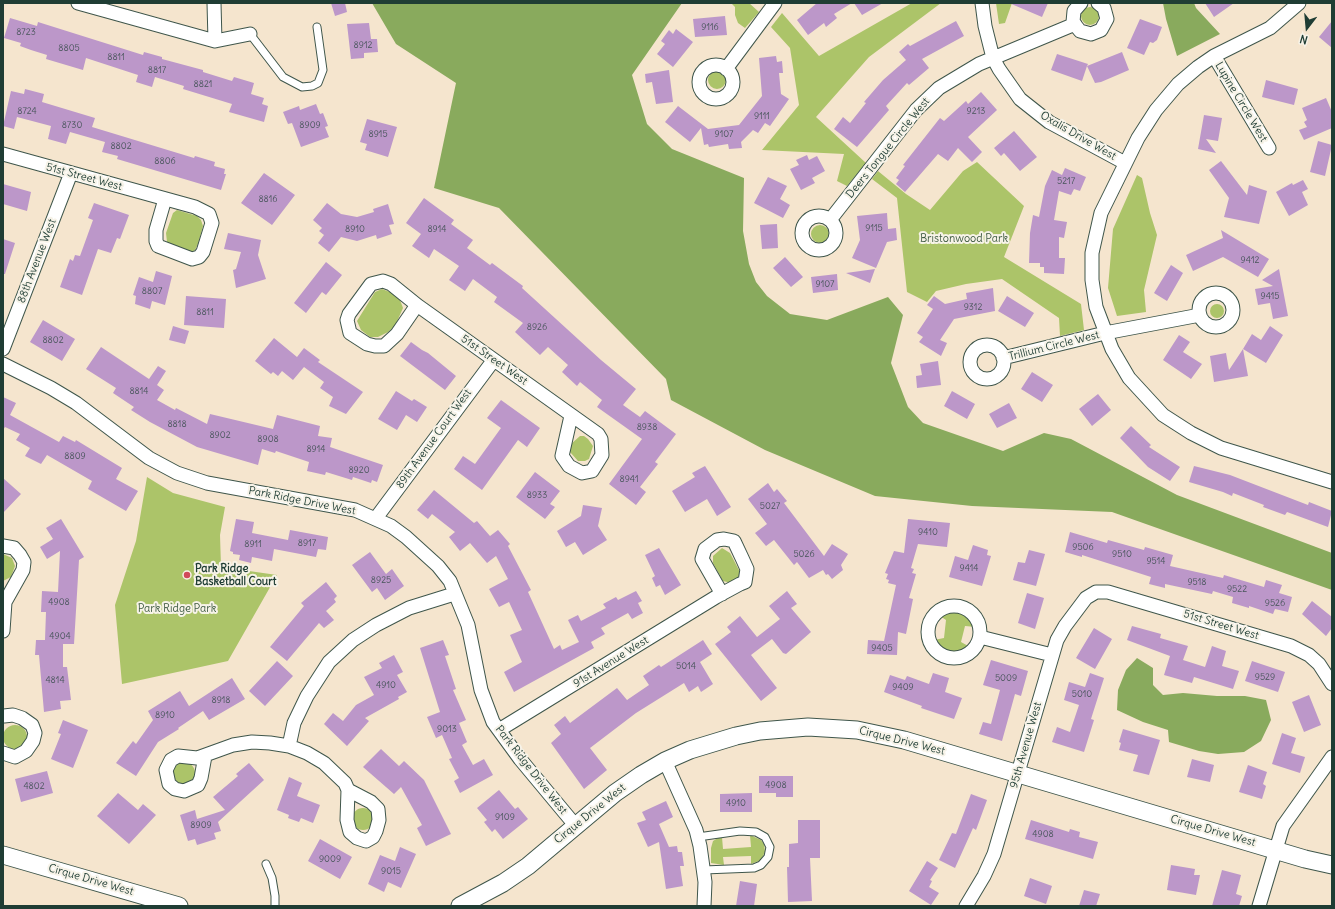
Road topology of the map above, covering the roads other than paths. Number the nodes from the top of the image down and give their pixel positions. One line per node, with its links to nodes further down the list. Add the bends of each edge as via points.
1 (78, 3): 11 (street)
2 (214, 3): 11 (street)
3 (776, 3): 14 (street)
4 (982, 3): 13 (street, Oxalis Drive West)
5 (1081, 3): 8 (street, via 1074,11)
6 (1098, 3): 8 (street, via 1104,8 1107,20 1101,30 1096,33 1085,33)
7 (1299, 3): 12 (street, via 1270,28)
8 (1074, 24): 13 (street, Deers Tongue Circle West)
9 (317, 27): 10 (lane, via 323,70 318,83 312,86 302,87 283,77)
10 (250, 34): 11 (street)
11 (215, 42)
12 (1214, 56): 15 (street, Lupine Circle West); 17 (street, via 1167,96 1146,124)
13 (994, 58): 17 (street, Oxalis Drive West, via 1012,89 1029,107 1048,122); 20 (street, Deers Tongue Circle West, via 965,71 927,98)
14 (726, 69)
15 (1269, 148)
16 (3, 154): 18 (street, 51st Street West)
17 (1125, 163): 23 (street, via 1101,213 1092,253 1093,294)
18 (71, 173): 19 (street, 51st Street West); 24 (street, 88th Avenue West)
19 (165, 199): 19 (street, 51st Street West, via 195,207 209,214 212,223 199,257 192,259 158,246 156,230)
20 (830, 220)
21 (416, 306): 21 (street, 51st Street West, via 397,334 384,346 367,344 350,333 347,320 349,314 371,284 377,281 392,284); 26 (street, 51st Street West)
22 (1200, 315): 23 (street, Trillium Circle West)
23 (1105, 333): 25 (street, Trillium Circle West); 29 (street, via 1129,378 1151,404 1177,425 1221,448)
24 (3, 349)
25 (1004, 358)
26 (492, 360): 28 (street, 51st Street West, via 551,399); 30 (street, 89th Avenue Court West)
27 (3, 364): 30 (street, Park Ridge Drive West, via 76,403 149,458 177,473 207,483 345,507)
28 (571, 416)
29 (1332, 482)
30 (376, 518): 33 (street, Park Ridge Drive West, via 406,537 433,561 450,581)
31 (3, 546): 35 (street, via 14,548 24,562 23,570)
32 (1096, 592): 38 (street, 95th Avenue West, via 1086,598 1065,626); 39 (street, 51st Street West, via 1114,593 1291,646 1319,664)
33 (454, 594): 41 (street, Park Ridge Drive West, via 468,625 481,690); 42 (street, via 409,608 376,625 353,640 329,662 306,696 294,723)
34 (722, 594): 41 (street, 91st Avenue West)
35 (4, 602): 36 (street)
36 (3, 631)
37 (980, 637): 38 (street)
38 (1052, 655): 47 (street, 95th Avenue West)
39 (1332, 684)
40 (3, 714): 43 (street, via 13,714 22,718 32,725 35,733 26,751 15,757)
41 (499, 730): 49 (street, Park Ridge Drive West)
42 (289, 746): 44 (street, via 252,742 233,745); 48 (street, via 324,763 345,783)
43 (3, 753)
44 (205, 756)
45 (1332, 757): 51 (street, via 1283,826)
46 (665, 761): 47 (street, Cirque Drive West, via 690,750 736,736 784,728 833,727 892,737); 49 (street, Cirque Drive West, via 640,775); 50 (street)
47 (1019, 774): 51 (street, Cirque Drive West); 60 (street, 95th Avenue West, via 994,854)
48 (348, 790)
49 (575, 825): 56 (street, Cirque Drive West, via 528,866)
50 (698, 837): 55 (street); 55 (lane, via 740,831 756,832 765,837 770,847 768,857 762,865 754,868)
51 (1275, 850): 54 (street, Cirque Drive West); 61 (street)
52 (3, 855): 57 (street, Cirque Drive West)
53 (266, 864): 58 (lane, via 276,896)
54 (1332, 865)
55 (704, 870): 59 (street)
56 (470, 904)
57 (179, 906)
58 (275, 906)
59 (704, 906)
60 (966, 906)
61 (1259, 906)

